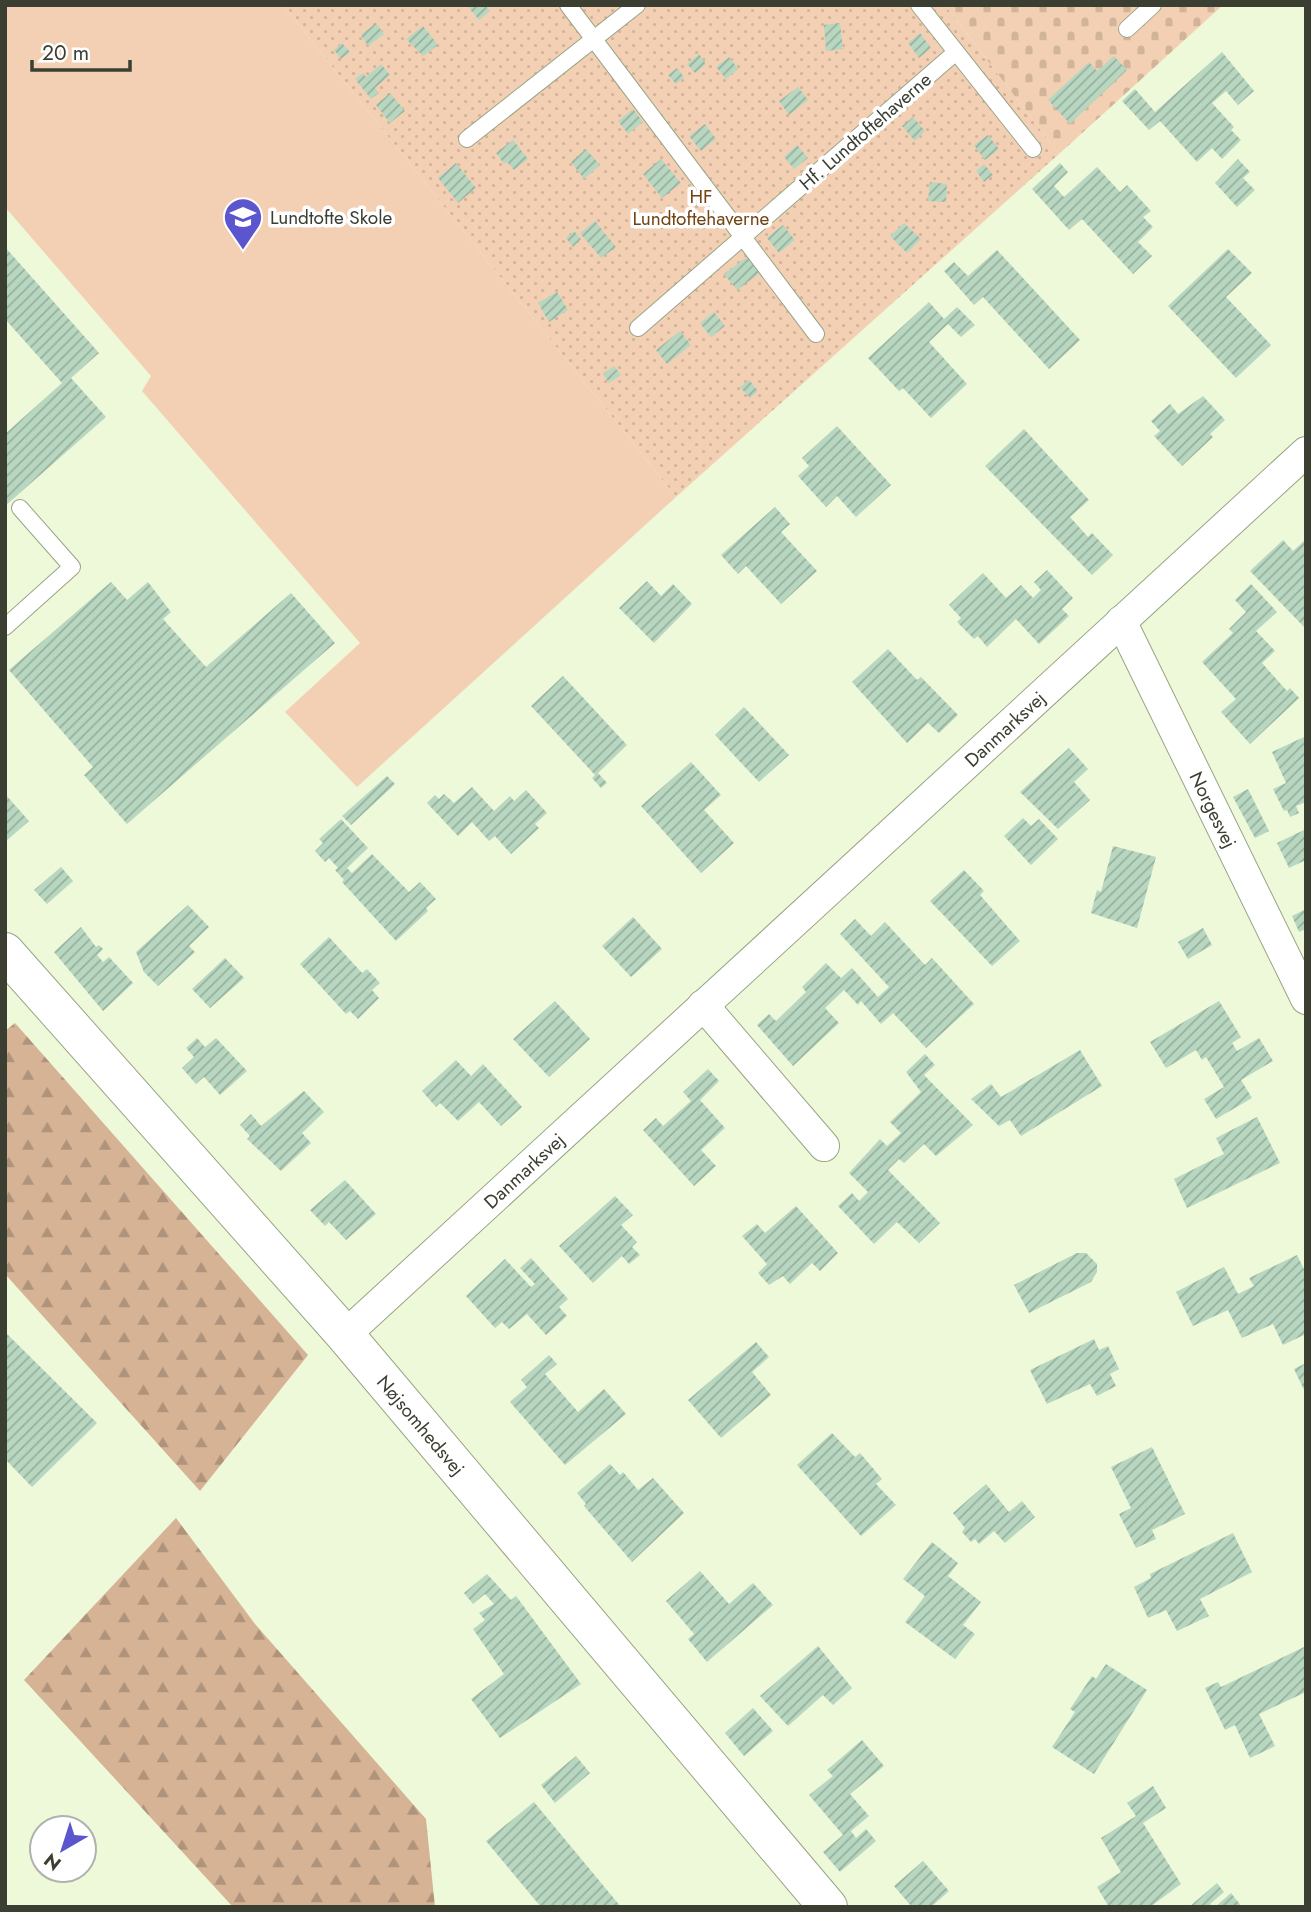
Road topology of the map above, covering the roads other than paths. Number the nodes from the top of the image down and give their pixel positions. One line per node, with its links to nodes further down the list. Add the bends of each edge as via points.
1 (568, 5): 6 (lane)
2 (637, 5): 6 (lane)
3 (919, 5): 7 (lane)
4 (1153, 5): 5 (lane)
5 (1127, 29)
6 (594, 40): 8 (lane); 10 (lane)
7 (956, 52): 9 (lane); 10 (lane, Hf. Lundtoftehaverne)
8 (467, 139)
9 (1033, 149)
10 (743, 237): 11 (lane, Hf. Lundtoftehaverne); 12 (lane)
11 (638, 328)
12 (816, 334)
13 (1306, 452): 15 (street, Danmarksvej)
14 (19, 508): 16 (lane, via 72,567)
15 (1121, 621): 18 (street, Norgesvej); 19 (street, Danmarksvej)
16 (5, 627)
17 (5, 952): 21 (street, Nøjsomhedsvej)
18 (1306, 999)
19 (703, 1005): 20 (street); 21 (street, Danmarksvej)
20 (824, 1146)
21 (345, 1335): 22 (street, Nøjsomhedsvej)
22 (828, 1907)

